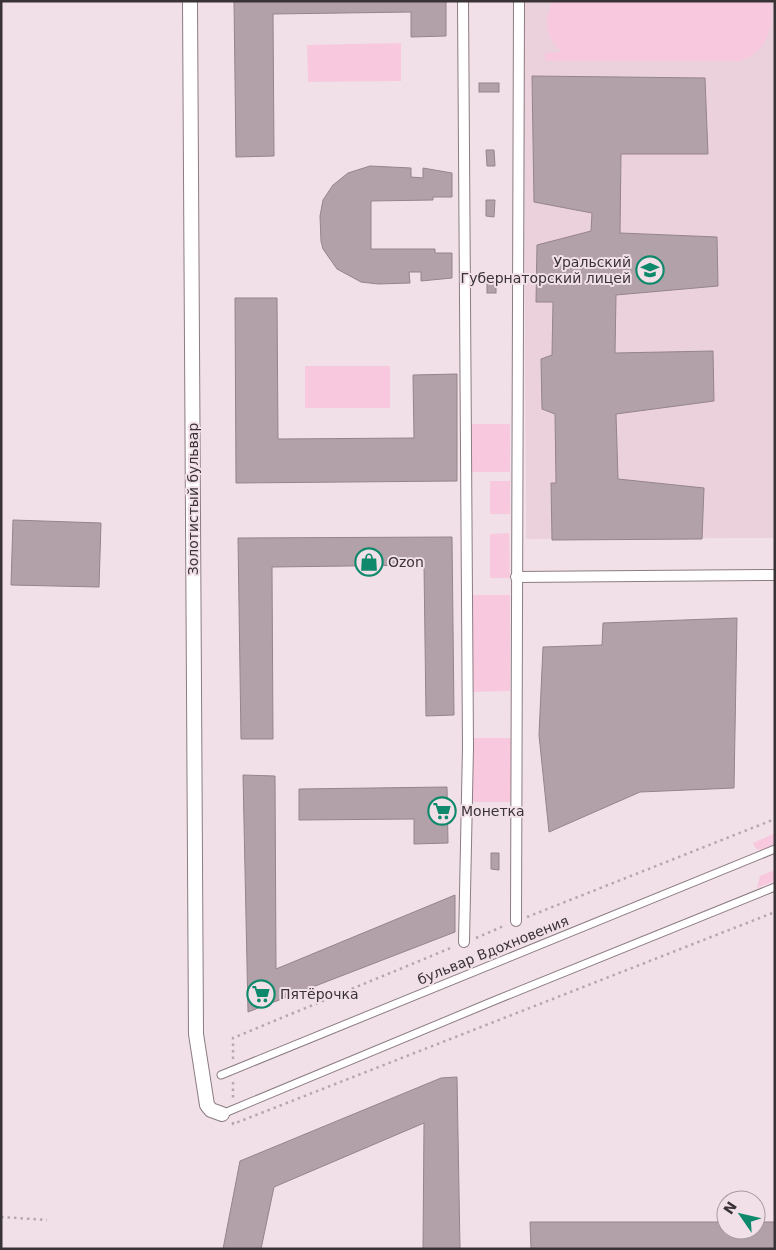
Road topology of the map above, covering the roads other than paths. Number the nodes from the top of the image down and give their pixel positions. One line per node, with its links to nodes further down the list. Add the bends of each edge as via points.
1 (189, 1): 11 (street, Золотистый бульвар, via 196,981 207,1105)
2 (463, 1): 9 (street, via 468,737)
3 (519, 1): 5 (street)
4 (775, 575): 5 (street)
5 (516, 577): 8 (street)
6 (775, 849): 10 (lane, бульвар Вдохновения)
7 (775, 887): 11 (lane)
8 (516, 921)
9 (464, 942)
10 (221, 1075)
11 (222, 1114)

